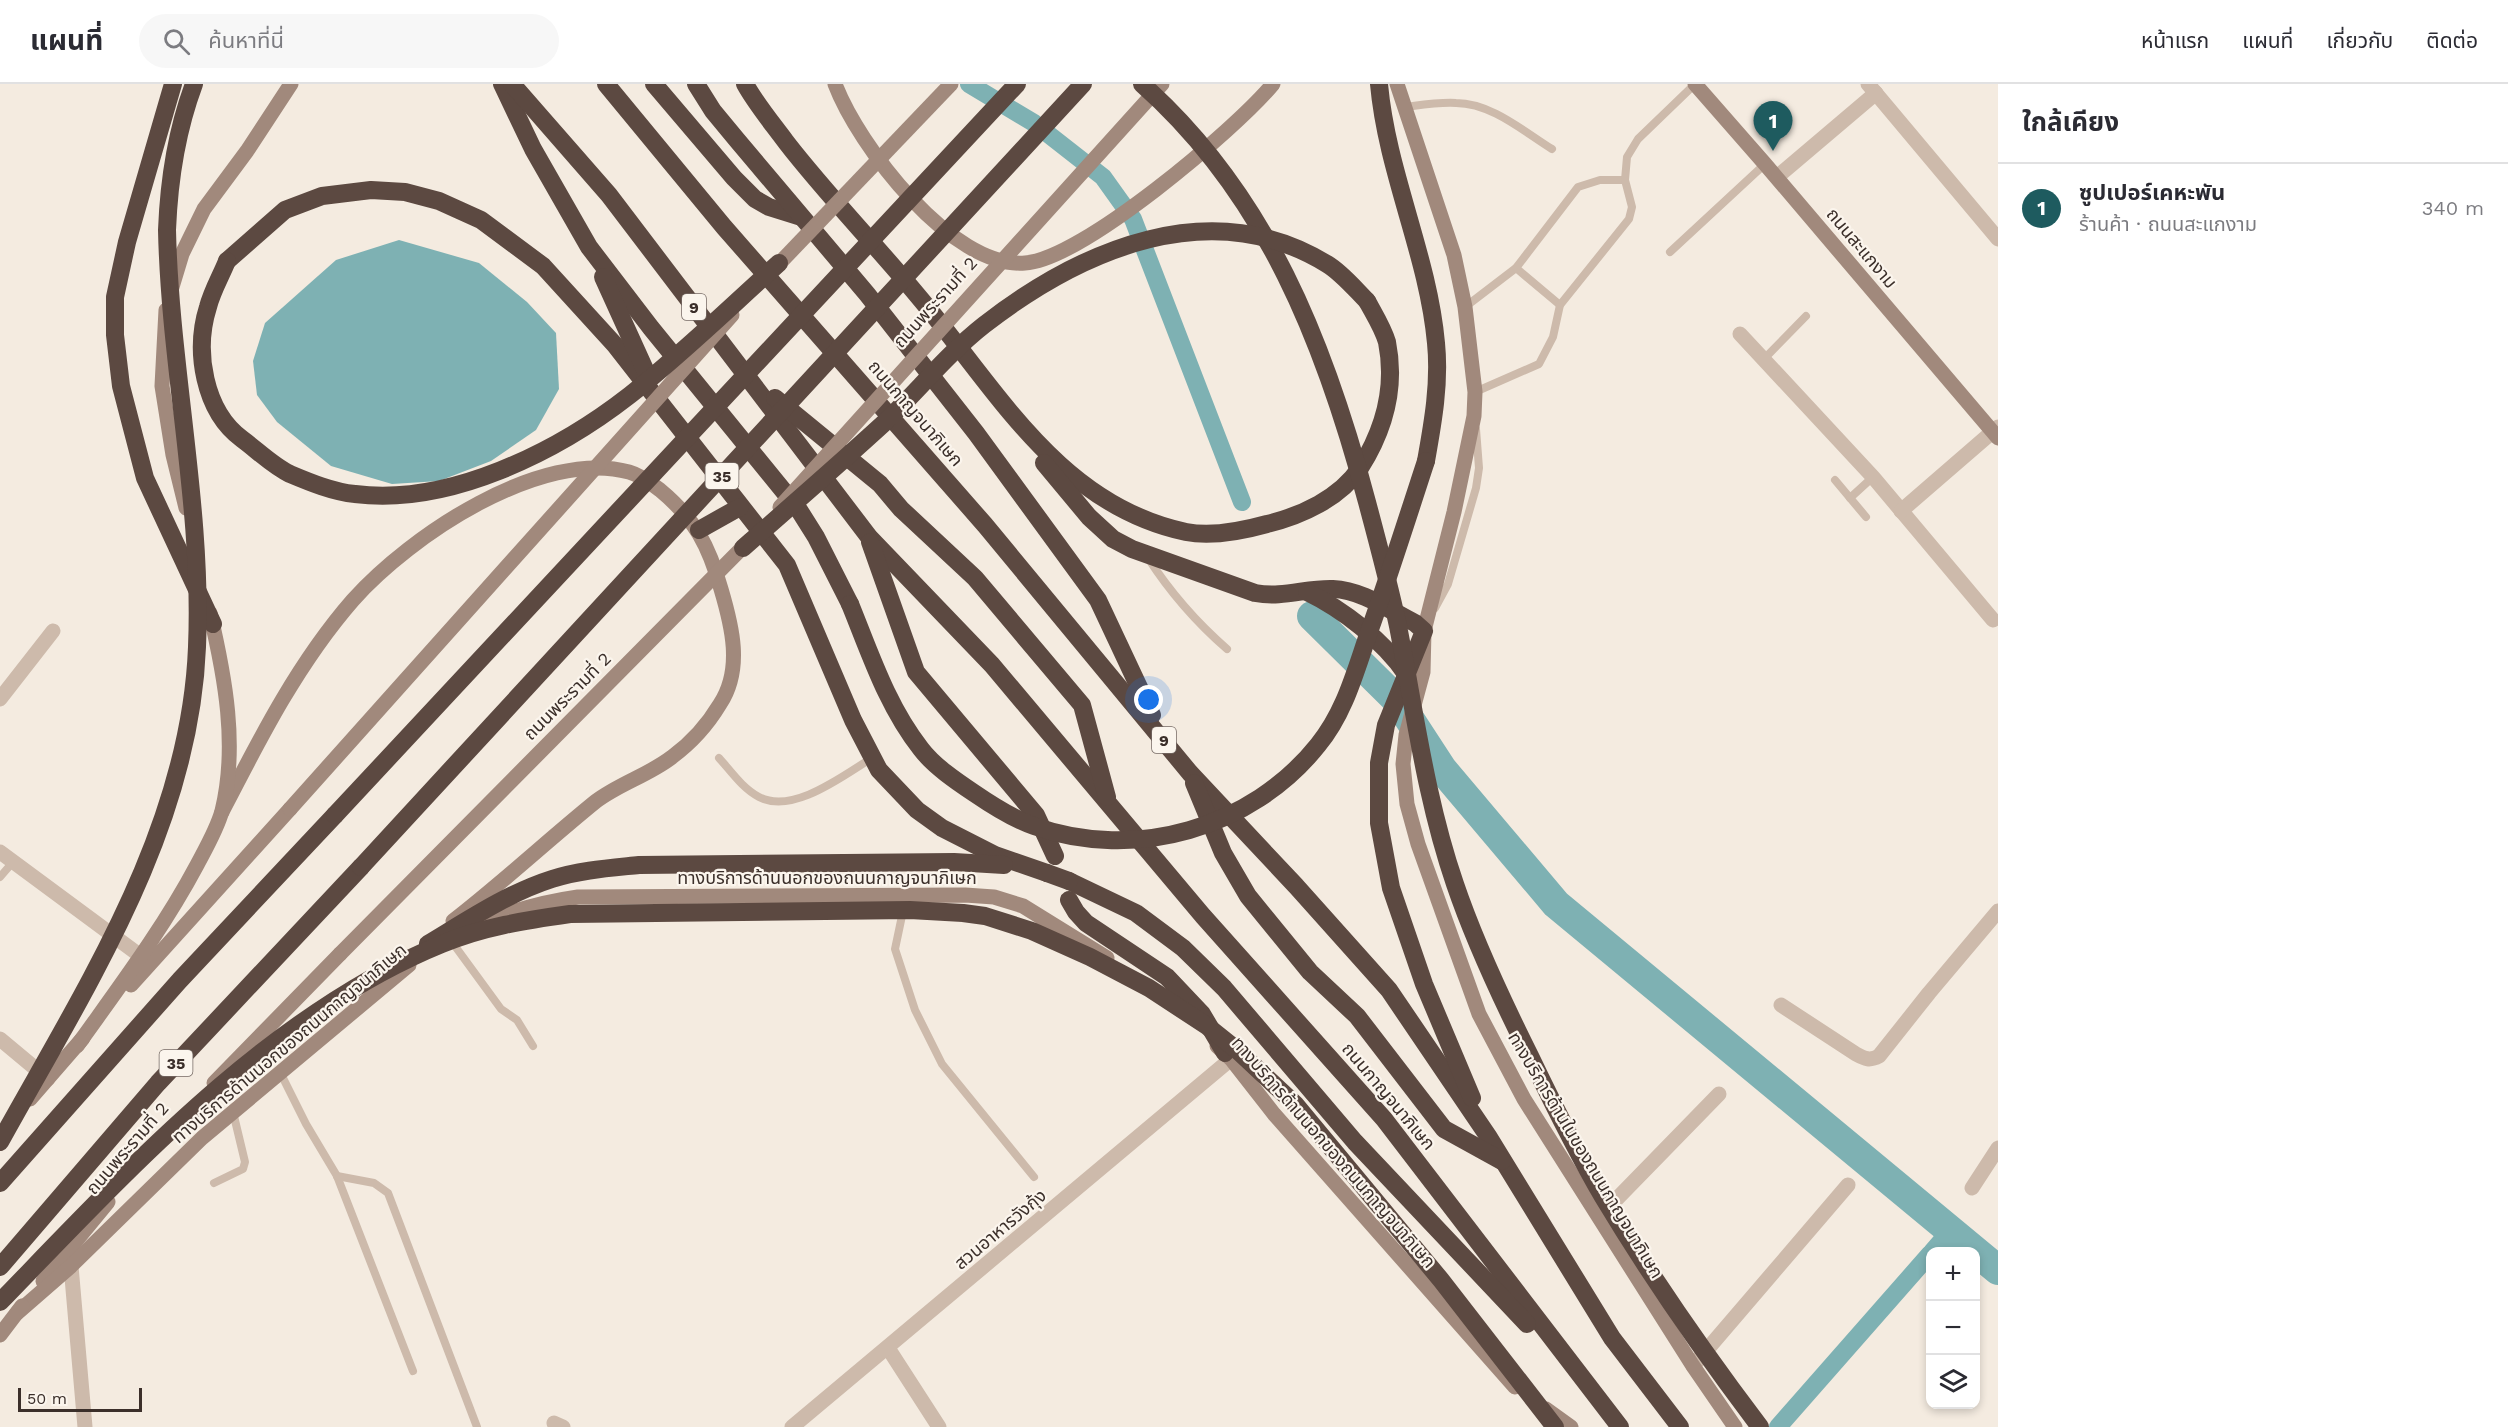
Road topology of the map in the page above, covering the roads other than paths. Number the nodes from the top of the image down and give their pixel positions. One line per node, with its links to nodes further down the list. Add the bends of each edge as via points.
1 (172, 84): 56 (highway, via 127,242 115,297 115,335 121,386 145,478)
2 (194, 84): 91 (highway, bridge, via 176,142 167,230 196,578 197,647 191,711 176,779 136,887)
3 (291, 84): 56 (main road, via 204,209 182,254 167,306 162,356 165,405)
4 (502, 84): 28 (highway, via 533,149)
5 (512, 84): 39 (highway, ถนนกาญจนาภิเษก / 9, via 609,195)
6 (606, 84): 62 (highway, ถนนกาญจนาภิเษก / 9)
7 (654, 84): 26 (highway, via 755,199)
8 (696, 84): 26 (highway, via 713,111)
9 (745, 84): 33 (highway, via 807,169)
10 (835, 84): 16 (main road, via 867,143 912,200 947,232 995,260 1025,263 1056,255 1114,220 1233,125)
11 (951, 84): 30 (main road, bridge)
12 (1017, 84): 96 (highway, bridge, via 165,996)
13 (1083, 84): 102 (highway, ถนนพระรามที่ 2 / 35, bridge, via 158,1083)
14 (1142, 84): 119 (highway, bridge, via 1194,135 1240,195 1280,262 1318,347 1357,465 1385,573 1438,826 1467,917 1495,984 1603,1196 1671,1302)
15 (1162, 84): 52 (main road, ถนนพระรามที่ 2 / 35, bridge)
16 (1273, 84)
17 (1379, 84): 28 (highway, bridge, via 1392,160 1422,268 1436,344 1434,418 1426,461 1343,708 1318,746 1284,782 1240,812 1201,828 1119,840 1035,827 958,783 922,750 889,698 850,604 799,510)
18 (1397, 84): 21 (main road)
19 (1695, 84): 23 (main road, ถนนสะแกงาม); 25 (lane, via 1638,139 1627,157)
20 (1872, 88): 24 (street); 27 (street)
21 (1404, 107): 22 (lane, via 1456,102 1474,105); 35 (main road, via 1451,244)
22 (1552, 149)
23 (1765, 164): 24 (main road, ถนนสะแกงาม); 29 (lane)
24 (1777, 177): 42 (main road, ถนนสะแกงาม)
25 (1625, 180): 31 (lane, via 1600,180 1578,187); 34 (lane, via 1632,207 1629,219)
26 (801, 217): 32 (highway)
27 (1998, 238)
28 (589, 247): 41 (highway)
29 (1670, 252)
30 (779, 263): 41 (highway, bridge, via 630,395 602,415 519,461 473,481 397,496 353,494 312,482 287,472 232,432 215,407 205,377 201,340 208,307 227,261 285,210 322,196 371,190 405,192 439,201 481,220 543,266 615,345); 81 (main road, bridge)
31 (1516, 268): 34 (lane); 35 (lane)
32 (867, 294): 33 (highway); 62 (highway, via 1098,600)
33 (920, 297): 43 (highway)
34 (1560, 305): 40 (lane, via 1553,337 1539,364)
35 (1465, 307): 40 (main road)
36 (1806, 316): 38 (lane)
37 (1740, 334): 38 (street)
38 (1763, 360): 44 (street)
39 (741, 369): 51 (highway, ถนนกาญจนาภิเษก / 9); 66 (highway, ถนนกาญจนาภิเษก, via 880,484 901,509 975,578 1082,705)
40 (1475, 392): 57 (main road, via 1474,416 1454,512)
41 (661, 403): 47 (highway)
42 (1996, 432): 48 (street)
43 (1026, 433): 52 (highway, bridge, via 1081,483 1132,516 1188,533 1237,532 1286,520 1326,501 1353,478 1372,449 1391,382 1386,341 1367,301 1330,265 1271,238 1186,231 1138,241 1059,275 983,326 884,422); 53 (highway, via 1042,460 1089,517 1113,538)
44 (1873, 477): 46 (lane); 48 (street)
45 (1835, 480): 46 (lane)
46 (1850, 498): 49 (lane)
47 (740, 507): 50 (highway); 64 (highway, via 787,565)
48 (1901, 511): 55 (street)
49 (1866, 516)
50 (699, 530): 67 (main road, via 675,502 652,484 632,472 599,467 533,480 461,514 390,564 355,597 325,634 274,714); 77 (main road, via 713,559 732,635 734,670 722,702 701,731 672,758 598,800)
51 (869, 537): 66 (highway, ถนนกาญจนาภิเษก / 9, via 992,665); 69 (highway, via 915,672 1036,815)
52 (743, 548): 104 (main road, ถนนพระรามที่ 2 / 35, bridge, via 176,1124)
53 (1145, 554): 54 (highway, via 1255,593 1274,596); 59 (lane, via 1175,596)
54 (1307, 592): 57 (highway, via 1348,591); 60 (highway, via 1343,613)
55 (1993, 620)
56 (213, 624): 67 (main road, via 224,674 228,723)
57 (1424, 630): 60 (highway)
58 (53, 631): 61 (street)
59 (1227, 649)
60 (1411, 676): 90 (highway, via 1386,724 1379,763 1379,823 1391,888 1424,984); 100 (main road, ทางบริการด้านในของถนนกาญจนาภิเษก, bridge, via 1403,765 1407,804 1418,844 1479,1014 1524,1099)
61 (0, 699)
62 (1163, 738): 65 (highway, ถนนกาญจนาภิเษก / 9)
63 (719, 758): 64 (lane, via 759,797 776,801 815,792)
64 (872, 758): 71 (highway, via 917,810 966,842)
65 (1190, 772): 90 (highway, ถนนกาญจนาภิเษก / 9, via 1389,990); 93 (highway, ถนนกาญจนาภิเษก / 9, via 1223,853 1248,896 1310,972 1357,1016 1444,1129)
66 (1109, 804): 109 (highway, ถนนกาญจนาภิเษก / 9, via 1384,1119)
67 (222, 812): 78 (main road, via 181,895)
68 (0, 852): 70 (street)
69 (1055, 856)
70 (13, 862): 72 (lane); 78 (street)
71 (1039, 871): 77 (highway, via 954,862 639,865 594,870 553,879 514,894); 109 (highway, bridge, via 1069,881 1136,914 1183,948 1224,988 1355,1142)
72 (0, 877)
73 (906, 894): 76 (main road, ทางบริการด้านนอกของถนนกาญจนาภิเษก, via 578,897 542,902 507,913); 83 (main road, ทางบริการด้านนอกของถนนกาญจนาภิเษก, via 994,897 1023,906 1113,962); 95 (lane, via 895,949 915,1010 942,1064)
74 (1069, 900): 83 (highway, via 1086,923 1167,977 1202,1014)
75 (1998, 911): 79 (street, via 1873,1060 1856,1054)
76 (451, 940): 82 (lane, via 501,1009 517,1020); 84 (main road, ทางบริการด้านนอกของถนนกาญจนาภิเษก, via 402,970)
77 (408, 956): 84 (main road)
78 (142, 957): 81 (main road)
79 (1781, 1005)
80 (0, 1039): 86 (street)
81 (76, 1046): 86 (main road)
82 (533, 1046)
83 (1228, 1056): 106 (street, สวนอาหารวังกุ้ง); 115 (main road, ทางบริการด้านนอกของถนนกาญจนาภิเษก, via 1274,1114 1512,1385)
84 (297, 1058): 85 (main road, ทางบริการด้านนอกของถนนกาญจนาภิเษก)
85 (280, 1072): 88 (main road, ทางบริการด้านนอกของถนนกาญจนาภิเษก); 94 (lane)
86 (48, 1079): 89 (main road)
87 (1719, 1094): 100 (street)
88 (233, 1112): 97 (lane, via 246,1162 243,1168); 101 (main road, ทางบริการด้านนอกของถนนกาญจนาภิเษก)
89 (0, 1133)
90 (1488, 1136): 93 (highway, ถนนกาญจนาภิเษก / 9)
91 (0, 1142)
92 (1998, 1148): 99 (street)
93 (1504, 1162): 117 (highway, ถนนกาญจนาภิเษก / 9, via 1611,1338)
94 (337, 1176): 108 (lane); 111 (lane, via 374,1183 388,1193)
95 (1034, 1177)
96 (0, 1183)
97 (214, 1183)
98 (1848, 1185): 107 (street)
99 (1972, 1188)
100 (1599, 1217): 107 (main road, ทางบริการด้านในของถนนกาญจนาภิเษก)
101 (71, 1266): 104 (main road, ทางบริการด้านนอกของถนนกาญจนาภิเษก); 110 (street)
102 (0, 1267)
103 (0, 1302): 114 (highway, bridge, via 230,1078 333,1000 444,942 531,919 570,914 954,912 1008,922 1090,957 1168,1000 1237,1050 1295,1104 1441,1280)
104 (17, 1313): 105 (main road, ถนนพระรามที่ 2 / 35)
105 (0, 1335)
106 (888, 1348): 112 (street, สวนอาหารวังกุ้ง); 113 (street)
107 (1693, 1366): 118 (main road, ทางบริการด้านในของถนนกาญจนาภิเษก)
108 (413, 1371)
109 (1599, 1402): 116 (highway, ถนนกาญจนาภิเษก / 9)
110 (85, 1427)
111 (477, 1427)
112 (792, 1427)
113 (939, 1427)
114 (1555, 1427)
115 (1571, 1427)
116 (1620, 1427)
117 (1680, 1427)
118 (1735, 1427)
119 (1760, 1427)

